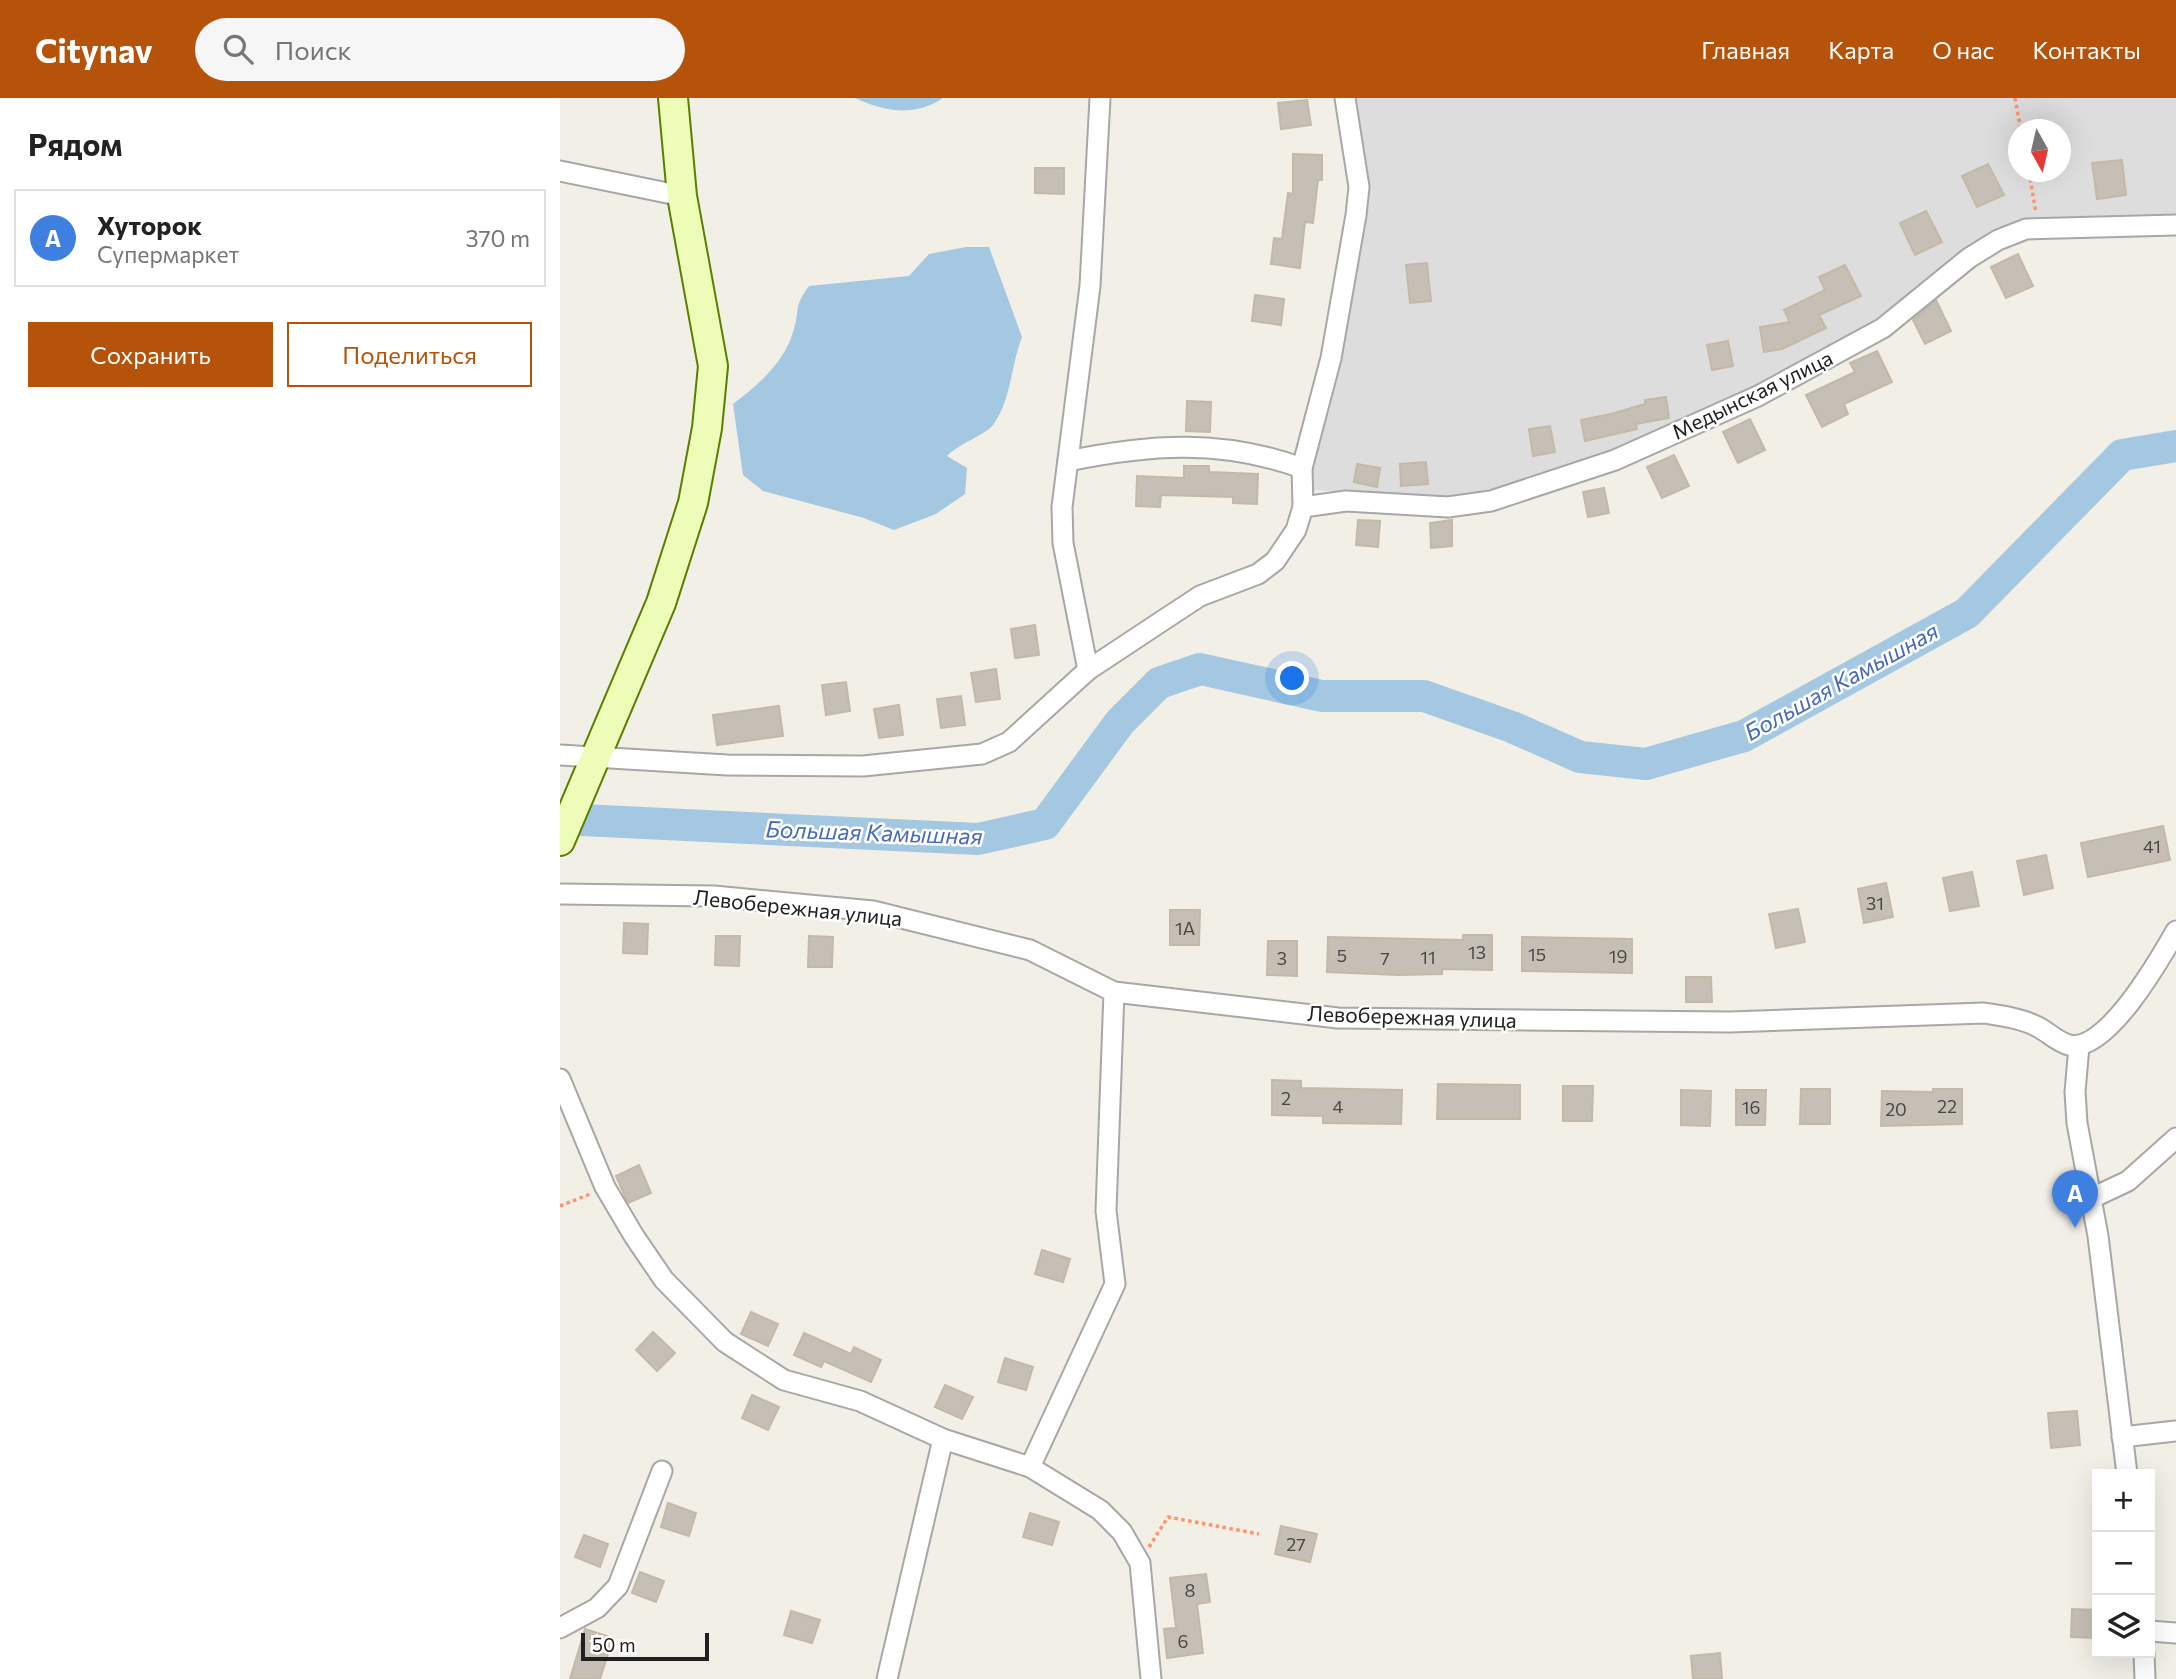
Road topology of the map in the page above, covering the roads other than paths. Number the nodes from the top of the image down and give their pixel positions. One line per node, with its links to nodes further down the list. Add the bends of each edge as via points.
1 (673, 98): 5 (street)
2 (1100, 98): 7 (street, via 1090,286)
3 (1345, 98): 8 (street, via 1359,187 1356,215 1331,358)
4 (560, 171): 5 (street)
5 (682, 196): 12 (street, via 713,366 707,428 694,503 661,603)
6 (2176, 225): 9 (street, Медынская улица, via 2026,229 1998,240 1883,328 1758,396 1615,460 1491,500 1448,506 1346,501)
7 (1068, 461): 8 (street, via 1128,449 1216,446 1265,454); 10 (street, via 1063,543)
8 (1302, 468): 9 (street)
9 (1303, 507): 10 (street, via 1296,530 1275,561 1258,574 1200,596)
10 (1088, 670): 12 (street, via 1009,742 982,754 863,766)
11 (560, 755): 12 (street)
12 (590, 770): 13 (street)
13 (560, 841)
14 (560, 894): 16 (street, Левобережная улица, via 714,896 873,911 1030,950)
15 (2176, 931): 17 (street, via 2152,972 2113,1022 2095,1040)
16 (1114, 992): 17 (street, Левобережная улица, via 1338,1018 1730,1023 1984,1013 2014,1018); 24 (street, via 1106,1211 1115,1284)
17 (2079, 1046): 20 (street, via 2074,1092)
18 (560, 1079): 23 (street, via 605,1187 664,1280 725,1342 784,1380 860,1402)
19 (2176, 1138): 20 (street, via 2128,1181)
20 (2092, 1198): 22 (street)
21 (2176, 1431): 22 (street)
22 (2122, 1437): 25 (street)
23 (943, 1439): 24 (street); 31 (street)
24 (1030, 1467): 32 (street, via 1100,1510 1122,1532 1140,1563)
25 (2126, 1469)
26 (662, 1471): 27 (street, via 618,1586 597,1608)
27 (560, 1628)
28 (2155, 1631): 29 (street)
29 (2176, 1633)
30 (2144, 1658): 33 (street)
31 (887, 1679)
32 (1152, 1679)
33 (2145, 1679)

